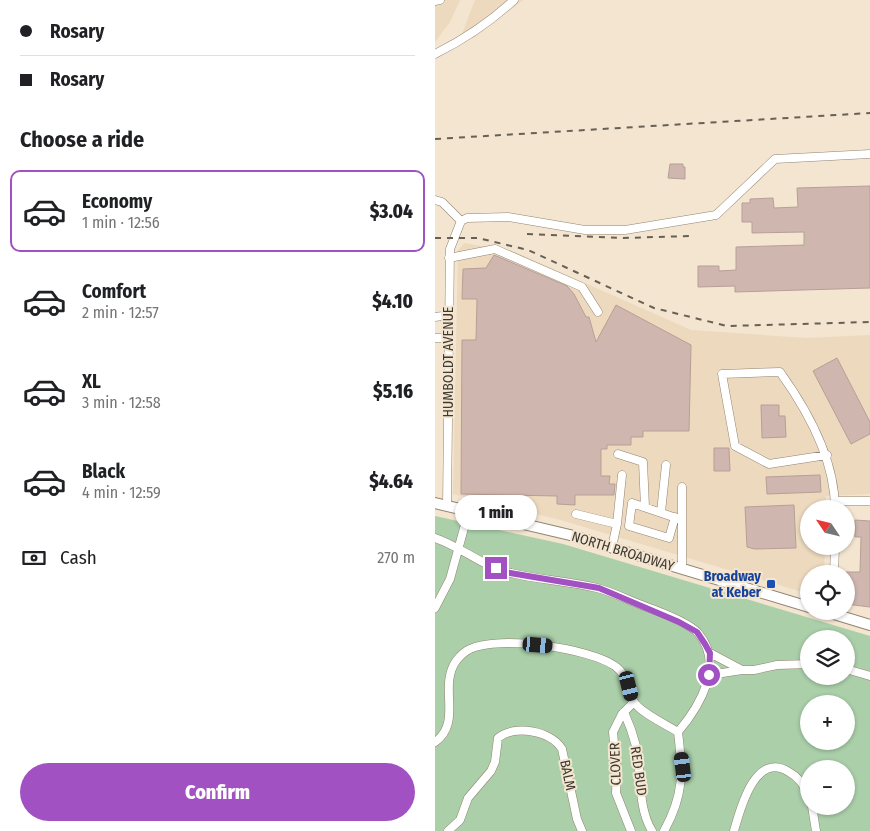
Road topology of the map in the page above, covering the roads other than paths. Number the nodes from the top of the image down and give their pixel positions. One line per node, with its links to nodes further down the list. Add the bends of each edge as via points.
1 (440, 0): 3 (street)
2 (514, 0): 4 (street, via 470,36)
3 (435, 1)
4 (435, 54)
5 (870, 154): 7 (street, via 775,159 717,216 625,230 585,230 508,217)
6 (435, 200): 7 (street, via 442,202)
7 (461, 221): 8 (street, HUMBOLDT AVENUE)
8 (449, 258): 9 (street, via 495,248 582,287); 10 (street, HUMBOLDT AVENUE)
9 (598, 312)
10 (449, 315): 11 (street); 13 (street, HUMBOLDT AVENUE)
11 (435, 317)
12 (435, 338): 13 (street)
13 (449, 338): 23 (street, HUMBOLDT AVENUE)
14 (619, 454): 24 (street, via 643,462)
15 (827, 456): 15 (street, via 780,372 722,374 735,446 769,464); 19 (street)
16 (666, 466): 26 (street)
17 (622, 475): 29 (street)
18 (682, 487): 28 (street)
19 (834, 500)
20 (870, 501): 22 (street)
21 (435, 503): 23 (main road, NORTH BROADWAY)
22 (855, 503)
23 (447, 506): 25 (main road, NORTH BROADWAY)
24 (645, 507): 26 (street); 28 (street, via 632,503 629,526 669,538)
25 (469, 510): 31 (street); 32 (main road, NORTH BROADWAY)
26 (661, 512): 28 (street)
27 (576, 514): 29 (street)
28 (678, 518): 33 (street)
29 (617, 524): 32 (street)
30 (435, 538): 31 (street)
31 (459, 547): 35 (street, via 450,579); 38 (street, via 481,562 510,573 599,588 655,610 697,632)
32 (612, 547): 33 (main road, NORTH BROADWAY)
33 (682, 568): 34 (main road, NORTH BROADWAY)
34 (800, 604)
35 (435, 608)
36 (855, 620): 37 (main road)
37 (870, 625)
38 (710, 653): 40 (street); 42 (street)
39 (800, 664): 40 (street)
40 (742, 670): 42 (street)
41 (855, 672): 43 (street)
42 (709, 675): 46 (street, via 703,696)
43 (870, 676)
44 (634, 702): 45 (street, CLOVER); 46 (street); 47 (street, via 625,677 600,659 551,646 489,644 471,648 455,662 448,687 449,725)
45 (623, 712): 52 (street, CLOVER, via 613,732 616,792); 53 (street, RED BUD, via 636,746 642,799)
46 (678, 732): 54 (street, via 683,767 675,810)
47 (435, 742)
48 (800, 782): 55 (street, via 787,770 766,770 746,792)
49 (813, 815): 56 (street)
50 (448, 831): 51 (street, BALM, via 460,820 468,798 491,771 498,738 504,733 535,732 558,742 562,749)
51 (582, 831)
52 (631, 831)
53 (652, 831)
54 (664, 831)
55 (733, 831)
56 (816, 831)

